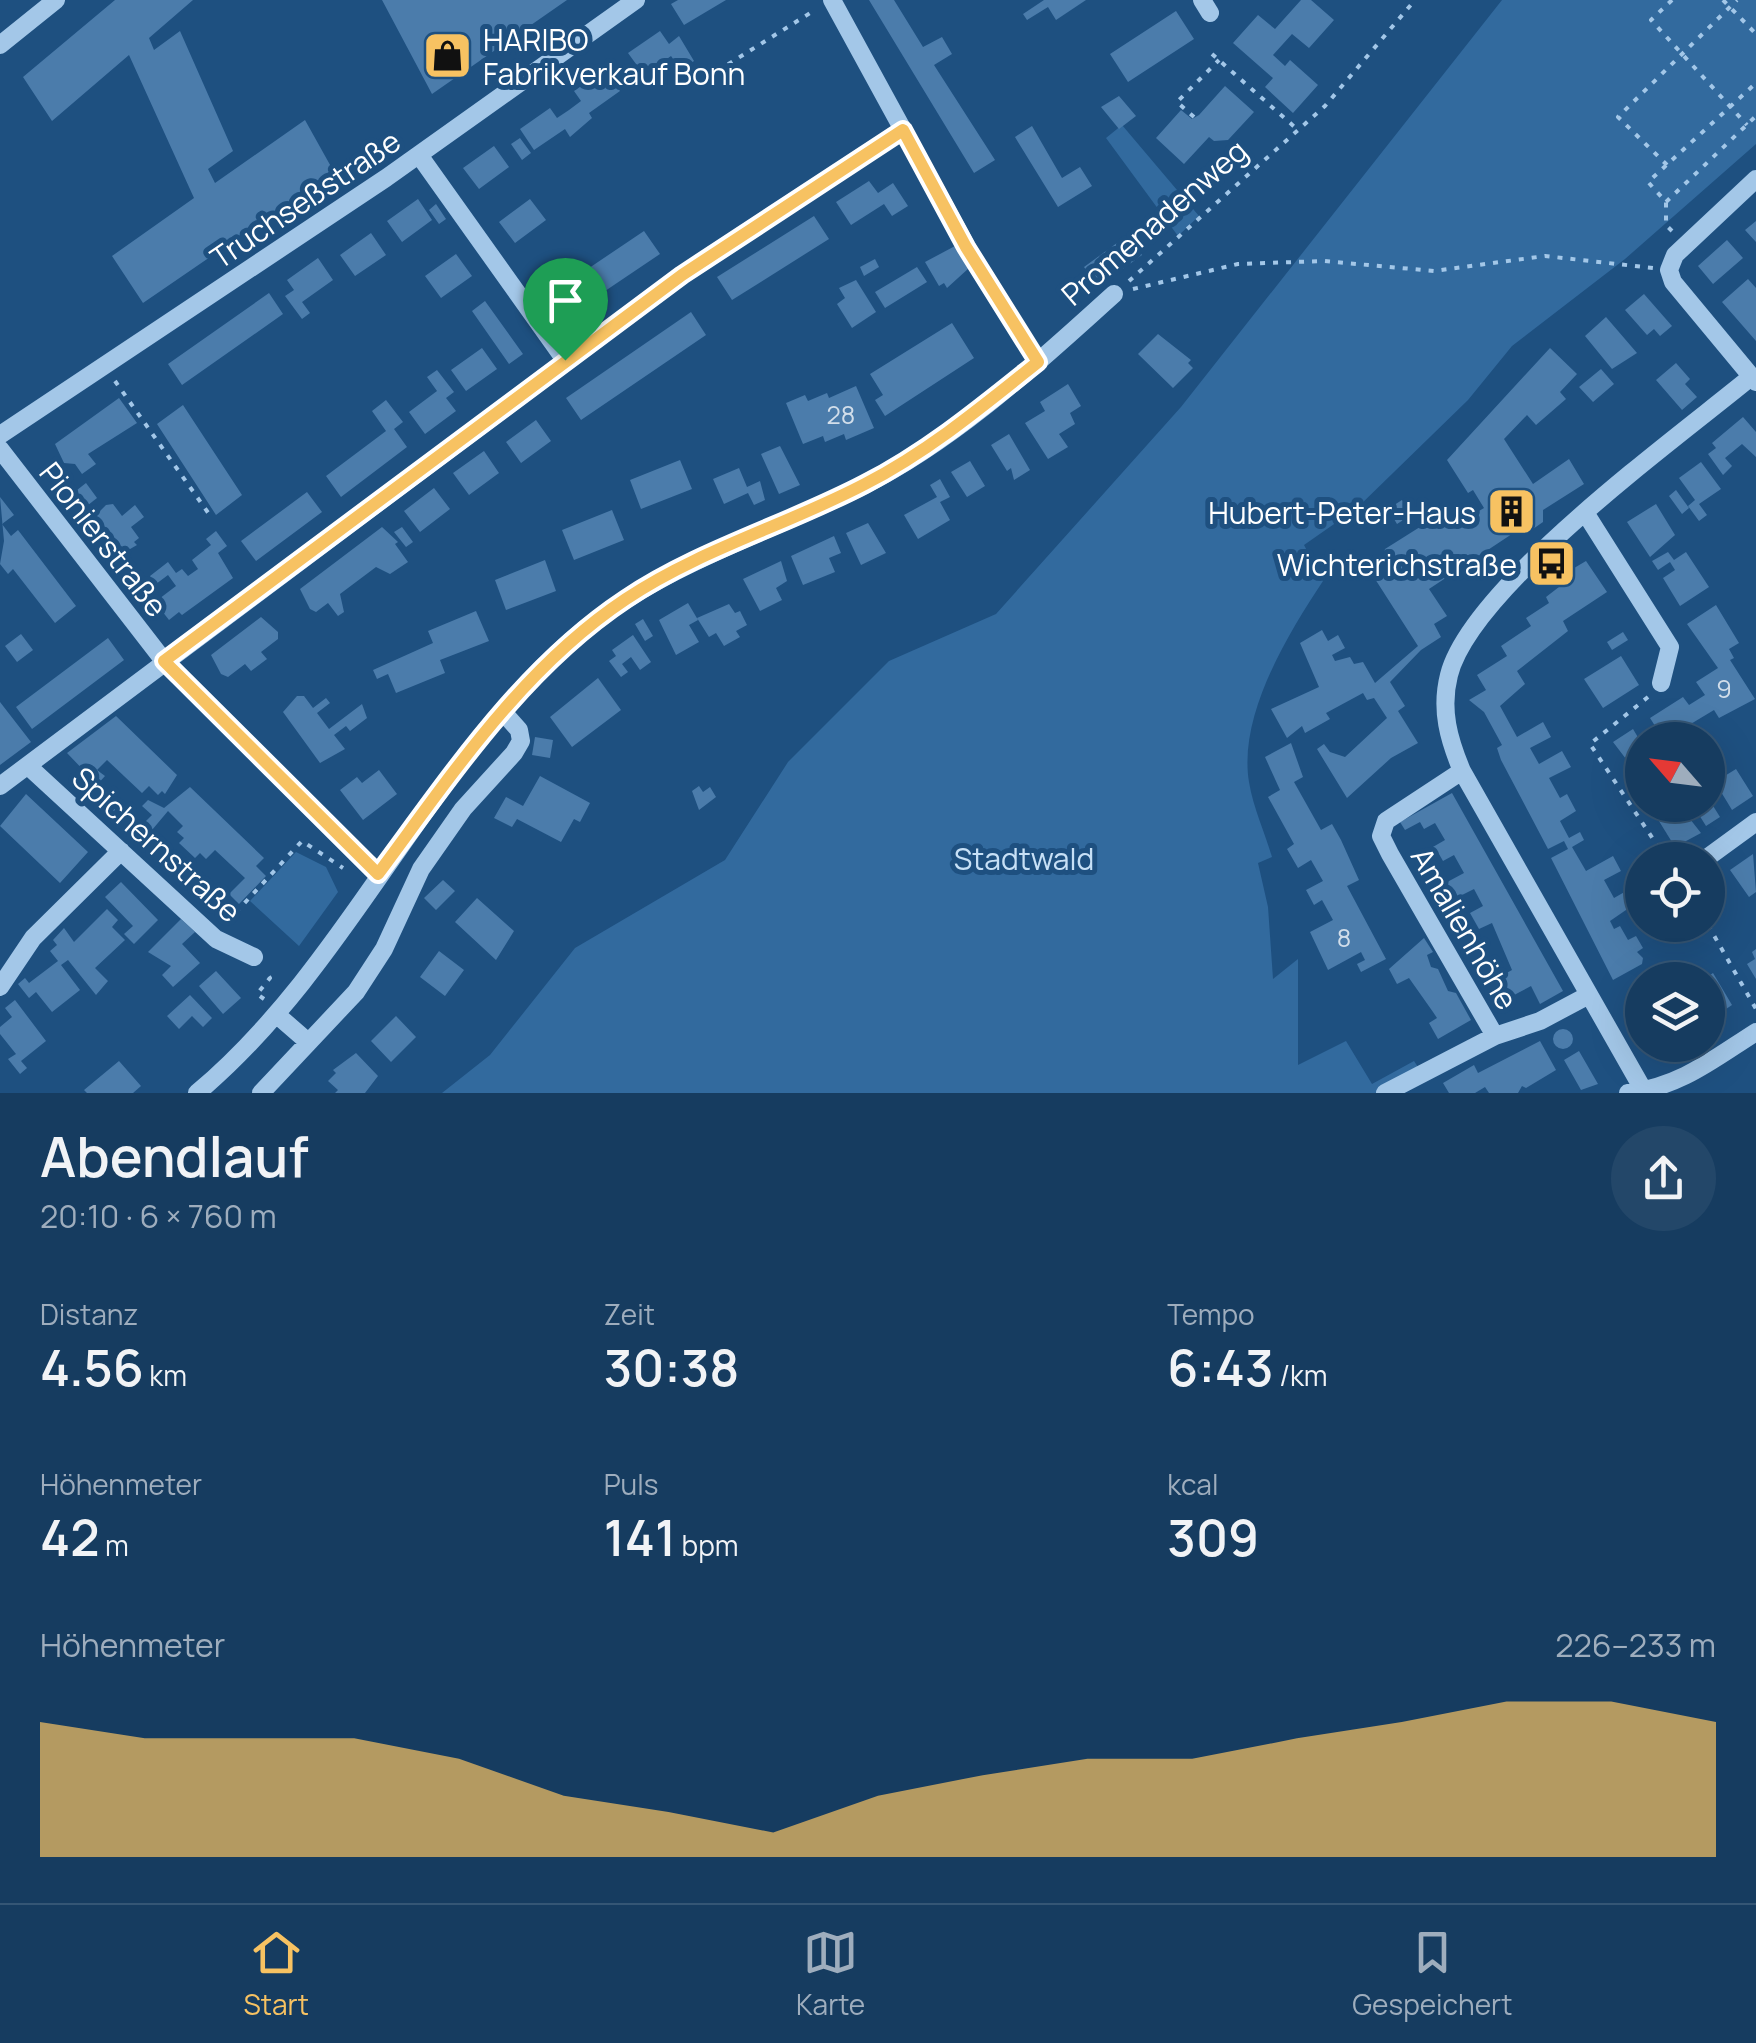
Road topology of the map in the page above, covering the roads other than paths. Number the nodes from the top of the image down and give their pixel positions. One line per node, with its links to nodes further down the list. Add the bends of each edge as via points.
1 (56, 0): 4 (street)
2 (636, 0): 6 (street, Truchseßstraße)
3 (824, 5): 5 (street)
4 (0, 46)
5 (903, 130): 8 (street); 10 (street)
6 (419, 154): 10 (street); 12 (street, Truchseßstraße)
7 (1756, 179): 11 (street, via 1686,245 1671,276)
8 (966, 247)
9 (1114, 294): 17 (street, Promenadenweg, via 917,456 626,599 565,645)
10 (565, 360): 15 (street)
11 (1754, 379): 14 (street)
12 (0, 436)
13 (0, 449): 15 (street, Pionierstraße)
14 (1586, 514): 16 (street, via 1670,646); 19 (street, via 1507,586 1464,640 1444,700 1448,738)
15 (164, 661): 18 (street); 24 (street, Pionierstraße)
16 (1656, 690)
17 (502, 712): 24 (street, Promenadenweg); 31 (street, via 521,742 421,869 384,950 356,992)
18 (28, 766): 20 (street); 23 (street, Spichernstraße)
19 (1462, 772): 27 (street); 30 (street, Amalienhöhe, via 1386,821 1381,836)
20 (0, 786)
21 (1756, 822): 22 (street)
22 (1725, 845)
23 (121, 851): 25 (street, Spichernstraße, via 216,939); 26 (street, via 33,938)
24 (378, 874): 28 (street, Promenadenweg)
25 (254, 956)
26 (0, 986)
27 (1587, 996): 30 (street, Amalienhöhe); 32 (street)
28 (278, 1013): 31 (street); 33 (street, Promenadenweg)
29 (1756, 1032): 32 (street, via 1677,1082)
30 (1495, 1036): 35 (street, Amalienhöhe)
31 (307, 1041): 34 (street)
32 (1639, 1092)
33 (197, 1093)
34 (261, 1093)
35 (1386, 1093)

